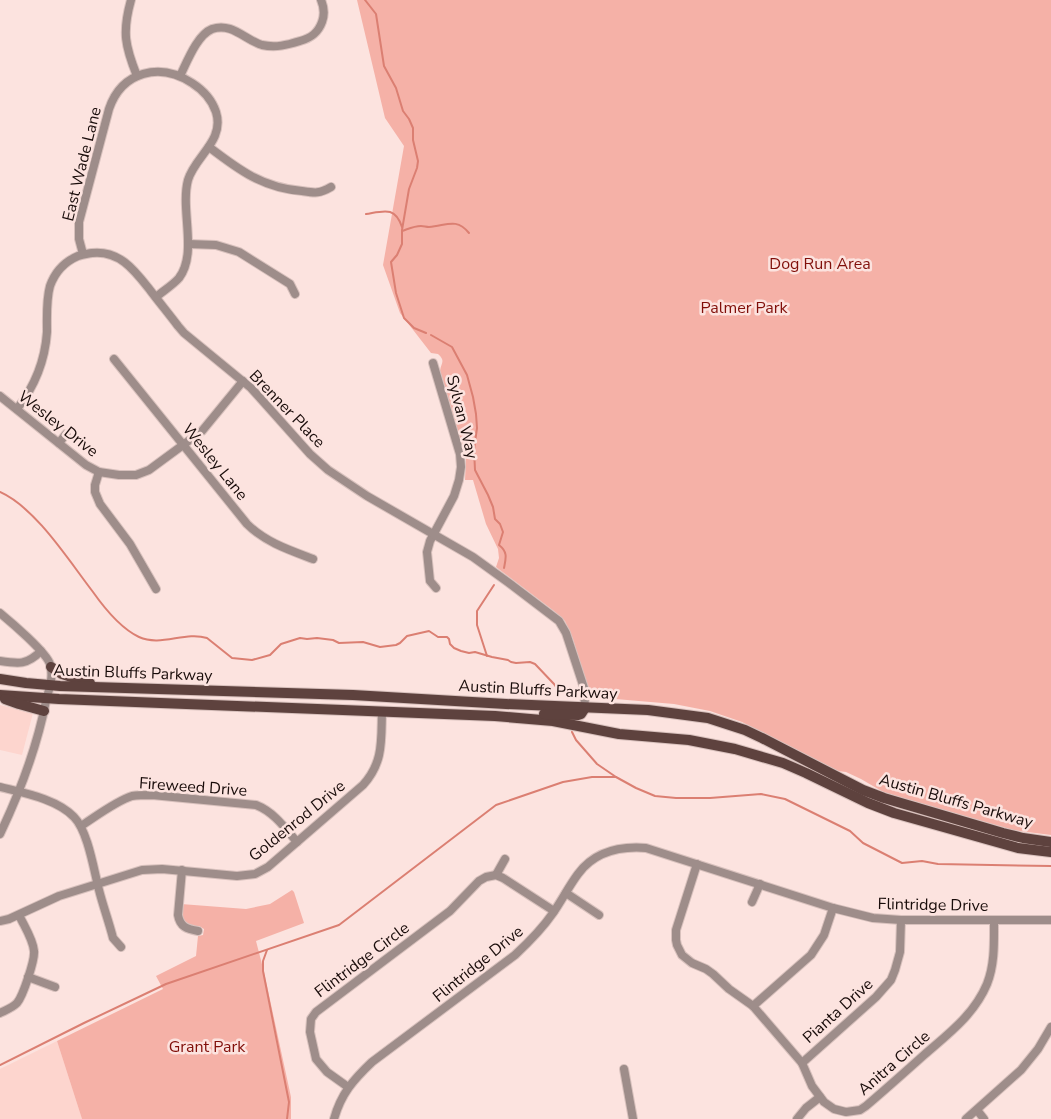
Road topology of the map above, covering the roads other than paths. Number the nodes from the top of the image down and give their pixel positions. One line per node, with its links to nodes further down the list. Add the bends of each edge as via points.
1 (131, 0): 3 (street, via 125,36)
2 (321, 0): 4 (street, via 324,18 320,29 306,40 269,46 258,44 233,29 215,28 202,37)
3 (137, 76): 4 (street, via 160,72); 8 (street, East Wade Lane, via 121,88 110,109 79,222)
4 (180, 76): 5 (street, via 203,91 213,105 218,119 217,130)
5 (209, 148): 6 (street, via 234,167 274,186 316,193); 7 (street, via 193,169 188,182)
6 (332, 188)
7 (188, 244): 9 (street, via 216,244 239,252 290,284); 10 (street, via 181,275)
8 (82, 254): 10 (street, Brenner Place, via 106,253 118,257 134,269); 15 (street, via 64,264 52,282 42,362 33,386)
9 (294, 294)
10 (156, 297): 13 (street, Brenner Place, via 184,333)
11 (114, 359): 18 (street, Wesley Lane)
12 (433, 363): 20 (street, Sylvan Way, via 461,467 457,488)
13 (243, 381): 18 (street, Wesley Drive, via 206,426); 20 (street, Brenner Place, via 328,470)
14 (0, 396): 15 (street, Wesley Drive)
15 (17, 409): 17 (street, Wesley Drive)
16 (66, 434): 17 (street)
17 (59, 443): 19 (street, Wesley Drive)
18 (184, 445): 19 (street, Wesley Drive, via 150,470 136,475); 21 (street, Wesley Lane, via 252,530 272,543)
19 (99, 472): 23 (street, via 95,492 100,504 130,544)
20 (435, 534): 22 (street, Sylvan Way, via 428,547 427,558 430,581); 35 (street, Brenner Place, via 473,557 559,621 584,688)
21 (313, 559)
22 (436, 588)
23 (156, 589)
24 (0, 613): 25 (street)
25 (7, 618): 26 (street); 27 (street)
26 (0, 625)
27 (41, 651): 28 (street, via 25,663); 29 (street)
28 (0, 661)
29 (51, 667): 31 (street); 32 (main road)
30 (0, 679): 31 (main road, Austin Bluffs Parkway)
31 (51, 686): 32 (main road, Austin Bluffs Parkway); 34 (street)
32 (106, 687): 35 (main road, Austin Bluffs Parkway, via 354,695)
33 (0, 695): 34 (main road, Austin Bluffs Parkway); 36 (main road)
34 (47, 698): 36 (street); 37 (main road, Austin Bluffs Parkway)
35 (585, 708): 38 (main road, via 578,715 545,713); 44 (main road, Austin Bluffs Parkway, via 648,710 708,718 745,730 884,798 1003,833)
36 (44, 711): 40 (street)
37 (382, 711): 38 (main road, Austin Bluffs Parkway); 43 (street, Goldenrod Drive, via 380,753 374,770 363,784)
38 (536, 718): 45 (main road, Austin Bluffs Parkway, via 619,734 689,740 735,749 783,763 887,810 1018,848)
39 (0, 787): 40 (street)
40 (19, 792): 41 (street, via 64,809); 42 (street)
41 (81, 826): 43 (street, Fireweed Drive, via 131,796 152,795 256,805 272,813); 50 (street)
42 (0, 834)
43 (297, 842): 48 (street, Goldenrod Drive, via 255,874 237,876)
44 (1051, 842)
45 (1051, 852)
46 (505, 859): 49 (street)
47 (697, 864): 51 (street, Flintridge Drive); 52 (street, Flintridge Drive, via 646,848 620,848 596,857 585,866); 66 (street, Anitra Circle, via 676,930 679,949 686,959 713,974)
48 (182, 870): 50 (street, Goldenrod Drive, via 153,868); 62 (street, via 178,920 186,928)
49 (496, 875): 55 (street); 71 (street, Flintridge Circle, via 479,881 450,911 311,1019 310,1032 316,1059 327,1072)
50 (98, 884): 56 (street, Goldenrod Drive, via 59,896); 63 (street, via 113,938)
51 (760, 884): 53 (street); 54 (street, Flintridge Drive)
52 (566, 893): 55 (street, Flintridge Drive); 57 (street)
53 (752, 902)
54 (833, 908): 58 (street, Flintridge Drive, via 873,918); 66 (street, via 824,935 811,955)
55 (554, 911): 71 (street, Flintridge Drive, via 515,955 372,1062)
56 (19, 915): 61 (street, Goldenrod Drive); 64 (street, via 34,950)
57 (599, 915)
58 (901, 920): 59 (street, Flintridge Drive); 69 (street, Pianta Drive, via 900,952 891,980)
59 (994, 920): 60 (street, Flintridge Drive); 72 (street, Anitra Circle, via 990,973 967,1017 860,1110 840,1111)
60 (1051, 920)
61 (0, 921)
62 (198, 931)
63 (121, 947)
64 (28, 978): 65 (street); 67 (street, via 19,1000)
65 (55, 987)
66 (753, 1006): 69 (street, Anitra Circle)
67 (0, 1013)
68 (1051, 1027): 73 (street, via 1031,1059)
69 (802, 1063): 72 (street, Anitra Circle)
70 (624, 1069): 75 (street)
71 (348, 1087): 74 (street, Flintridge Drive)
72 (820, 1097): 76 (street)
73 (976, 1110): 77 (street); 78 (street)
74 (334, 1119)
75 (633, 1119)
76 (797, 1119)
77 (966, 1119)
78 (984, 1119)

